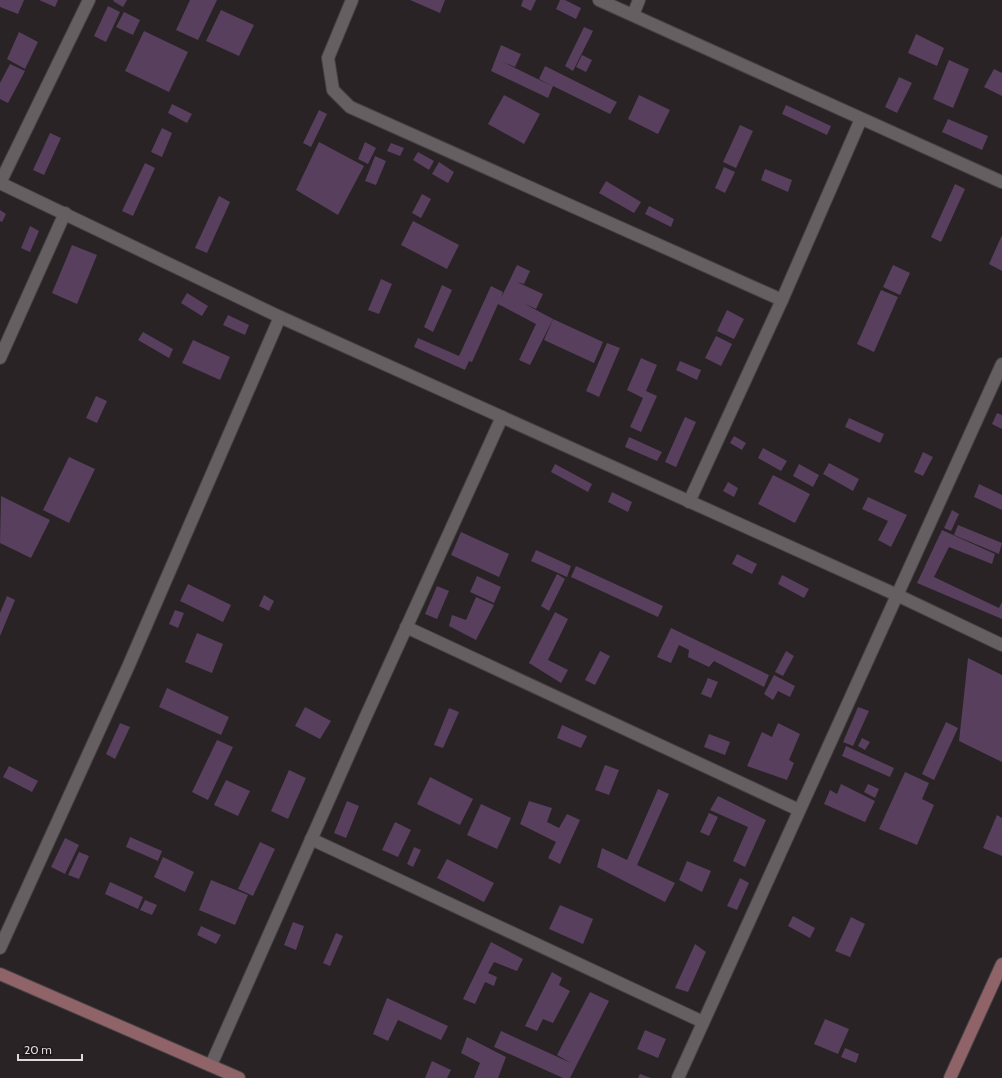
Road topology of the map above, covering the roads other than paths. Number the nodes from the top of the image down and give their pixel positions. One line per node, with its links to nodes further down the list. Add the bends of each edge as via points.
1 (89, 0): 8 (street)
2 (352, 0): 10 (street, via 328,58 333,90 350,107)
3 (599, 0): 5 (street)
4 (639, 0): 5 (street)
5 (633, 15): 6 (street)
6 (861, 119): 7 (street); 10 (street)
7 (1002, 182)
8 (0, 183): 9 (street)
9 (65, 214): 11 (street); 12 (street)
10 (782, 300): 15 (street)
11 (280, 317): 14 (street); 21 (street, via 128,667)
12 (0, 358)
13 (1002, 364): 16 (street)
14 (502, 417): 15 (street); 17 (street)
15 (689, 502): 16 (street)
16 (896, 595): 18 (street); 19 (street)
17 (406, 627): 19 (street); 20 (street)
18 (1002, 645)
19 (799, 810): 24 (street)
20 (311, 839): 24 (street); 25 (street)
21 (0, 948)
22 (1002, 964): 28 (street)
23 (0, 974): 25 (street)
24 (703, 1022): 27 (street)
25 (210, 1065): 26 (street)
26 (239, 1078)
27 (678, 1078)
28 (950, 1078)

